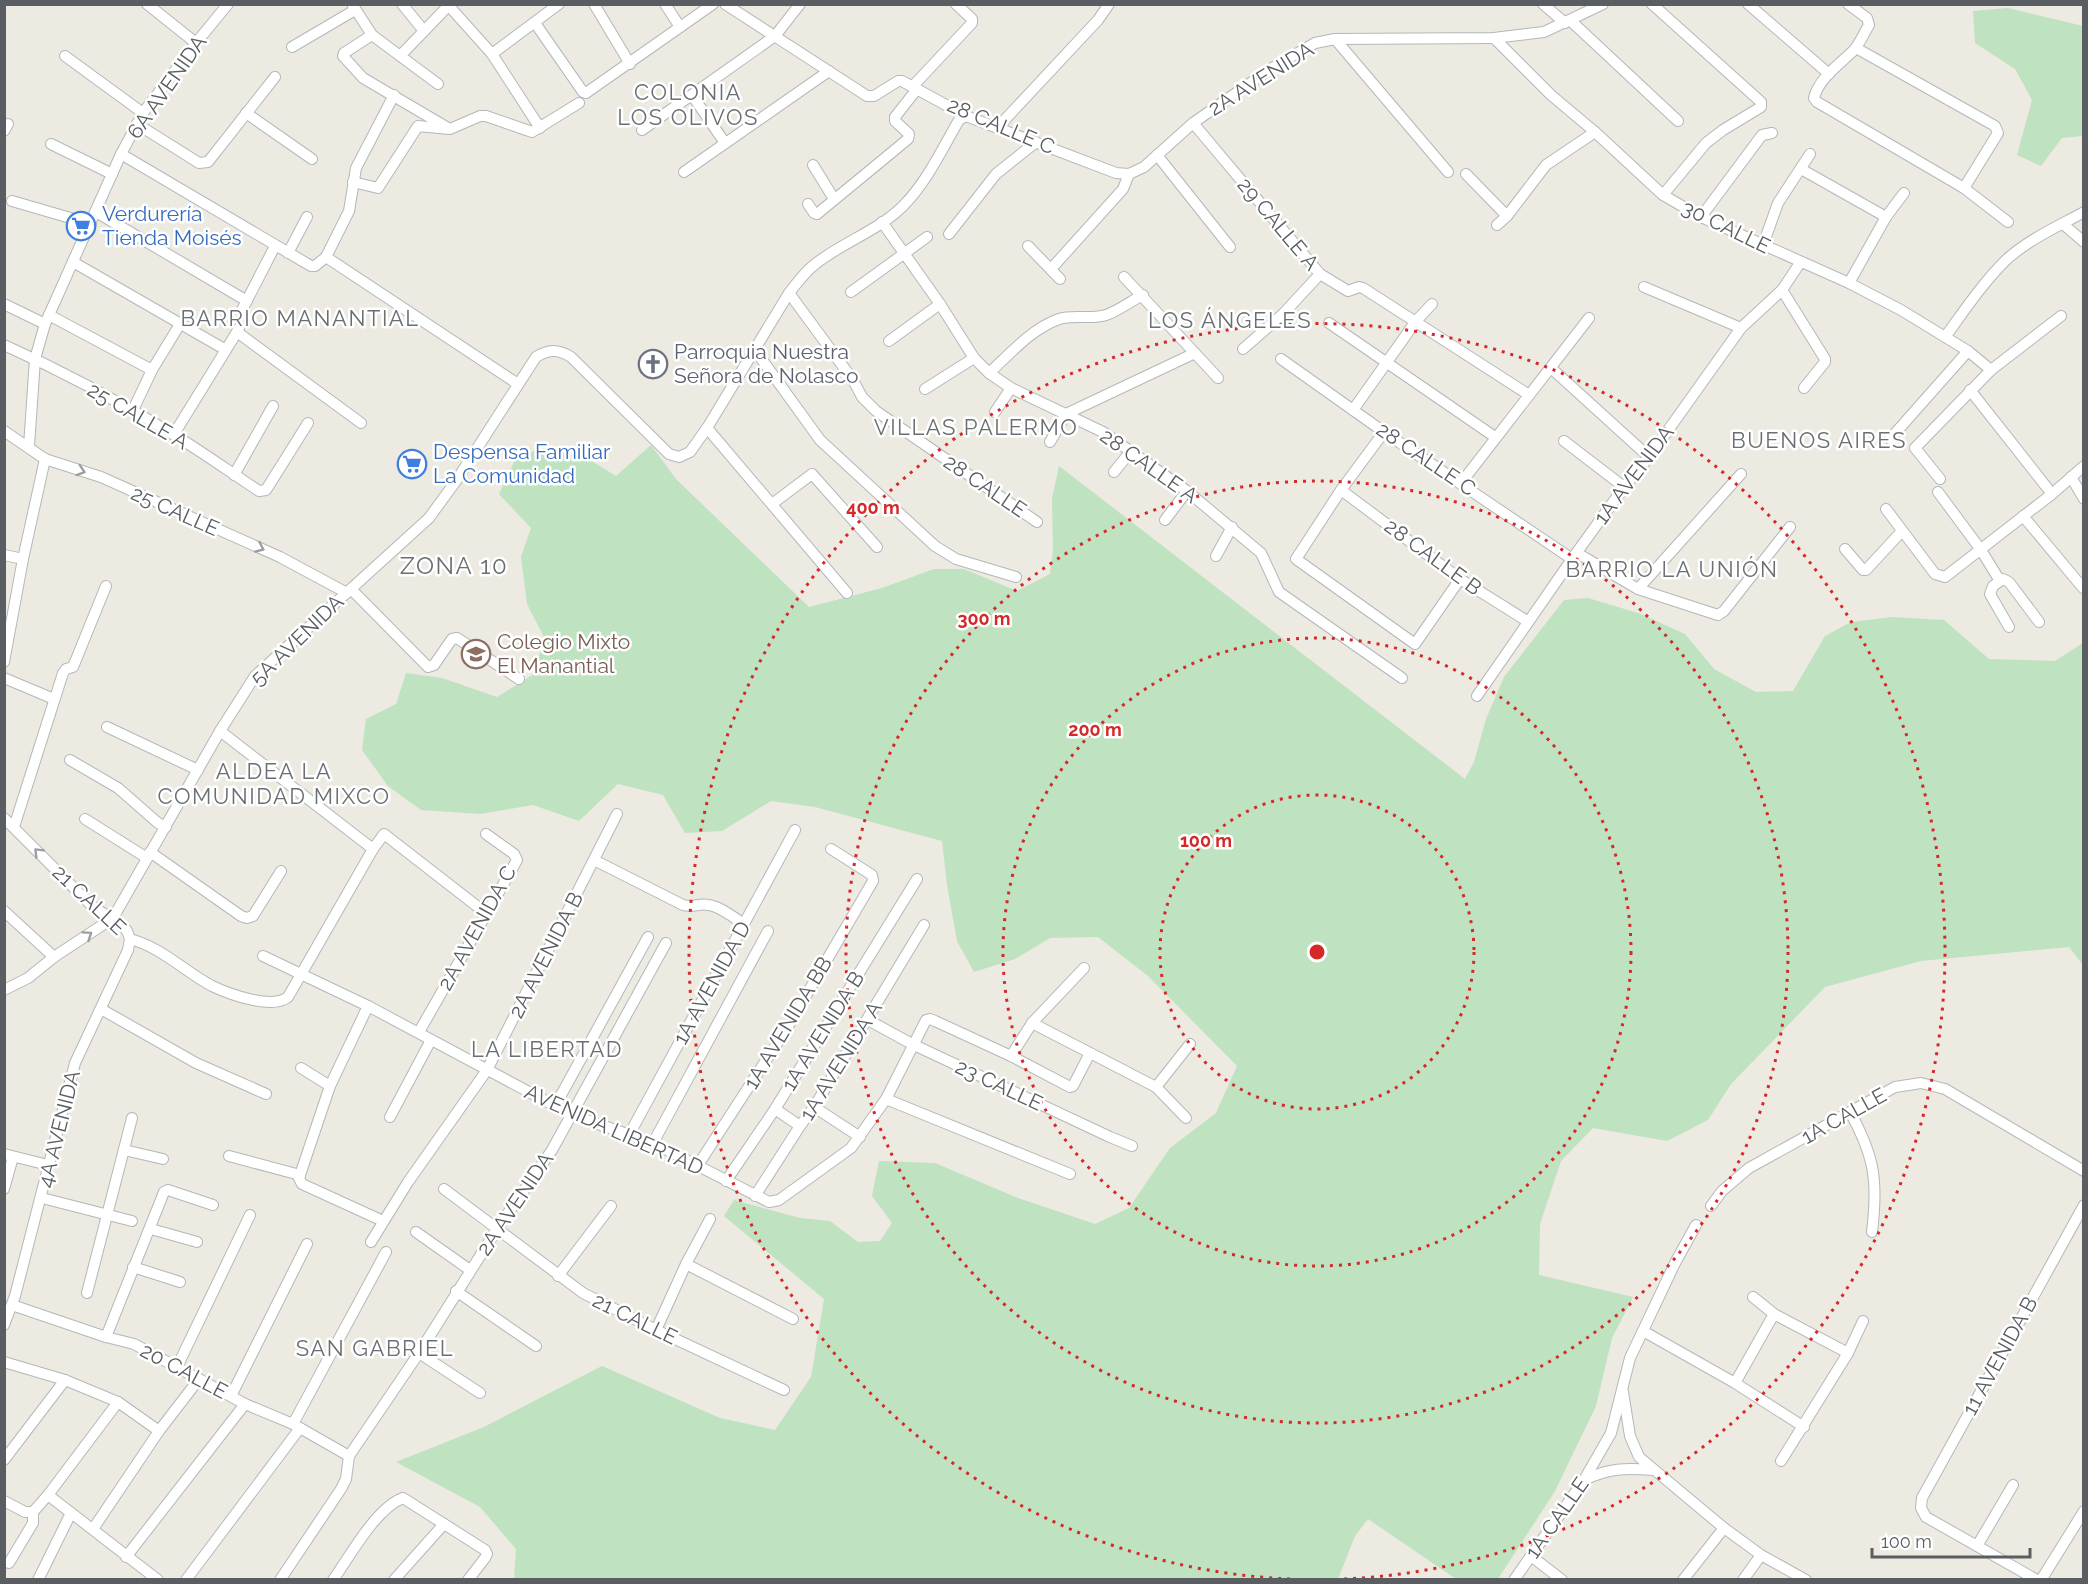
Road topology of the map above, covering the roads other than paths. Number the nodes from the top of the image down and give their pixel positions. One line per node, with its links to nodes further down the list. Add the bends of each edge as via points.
1 (147, 4): 27 (street)
2 (228, 4): 27 (street, 6A AVENIDA)
3 (402, 4): 22 (street)
4 (559, 4): 20 (street)
5 (594, 4): 33 (street)
6 (665, 4): 21 (street)
7 (712, 4): 21 (street)
8 (725, 4): 24 (street)
9 (800, 4): 24 (street)
10 (956, 4): 38 (street, via 972,19 969,27)
11 (1109, 4): 48 (street)
12 (1543, 4): 19 (street)
13 (1652, 4): 71 (street, via 1761,102 1761,107 1706,143)
14 (1748, 4): 35 (street)
15 (1848, 4): 29 (street, via 1869,21)
16 (449, 5): 22 (street); 30 (street)
17 (1599, 5): 19 (street, 2A AVENIDA)
18 (354, 7): 23 (street); 28 (street)
19 (1568, 22): 25 (street, 2A AVENIDA, via 1544,32); 45 (street)
20 (535, 23): 30 (street); 33 (street, via 583,92)
21 (680, 27): 33 (street)
22 (424, 31): 32 (street)
23 (372, 35): 32 (street); 39 (street, via 343,56 359,75)
24 (775, 36): 34 (street); 40 (street)
25 (1494, 38): 26 (street, 2A AVENIDA); 52 (street, 30 CALLE)
26 (1335, 39): 46 (street, 2A AVENIDA, via 1315,43 1272,68); 64 (street)
27 (196, 43): 42 (street, 6A AVENIDA)
28 (292, 47)
29 (1856, 48): 35 (street); 69 (street, via 1993,123 1998,133)
30 (492, 54): 49 (street)
31 (65, 56): 42 (street)
32 (400, 56): 37 (street)
33 (630, 64)
34 (829, 71): 38 (street, via 867,96 874,96 898,81); 55 (street)
35 (1829, 74): 69 (street, via 1814,98 1817,102)
36 (275, 77): 43 (street)
37 (438, 84)
38 (915, 87): 44 (street, 28 CALLE C); 72 (street, via 895,117 909,134 908,139)
39 (394, 95): 50 (street); 68 (street, via 356,168)
40 (692, 95): 51 (street); 55 (street)
41 (579, 103): 49 (street)
42 (143, 113): 47 (street, 6A AVENIDA)
43 (246, 113): 47 (street, via 208,162 199,163); 60 (street)
44 (966, 116): 48 (street, 28 CALLE C); 81 (street, via 959,120 903,206)
45 (1678, 121)
46 (1193, 123): 59 (street, 2A AVENIDA); 99 (street, 29 CALLE A)
47 (136, 124): 57 (street, 6A AVENIDA)
48 (998, 127): 54 (street, 28 CALLE C)
49 (540, 128): 50 (street, via 528,132 480,116)
50 (450, 129): 68 (street, via 418,126 380,186 375,189)
51 (642, 130)
52 (1595, 132): 71 (street, 30 CALLE); 77 (street, via 1546,165)
53 (1772, 133): 79 (street, via 1762,135)
54 (1036, 142): 66 (street, 28 CALLE C, via 1116,173); 86 (street, via 996,174)
55 (725, 143): 63 (street)
56 (51, 144): 65 (street)
57 (121, 154): 65 (street, 6A AVENIDA); 90 (street)
58 (1810, 154): 62 (street)
59 (1157, 155): 66 (street, 2A AVENIDA); 92 (street)
60 (312, 159)
61 (813, 165): 72 (street)
62 (1801, 169): 80 (street); 89 (street, via 1778,203)
63 (684, 172)
64 (1448, 172)
65 (112, 174): 75 (street, 6A AVENIDA)
66 (1129, 174): 98 (street, 2A AVENIDA, via 1123,189)
67 (1466, 174): 77 (street)
68 (353, 182): 95 (street, via 349,211)
69 (1964, 188): 82 (street)
70 (1904, 193): 80 (street)
71 (1664, 195): 79 (street, 30 CALLE)
72 (834, 199): 74 (street, via 816,214)
73 (12, 201): 83 (street)
74 (808, 204)
75 (96, 212): 83 (street, 6A AVENIDA); 90 (street, via 244,305)
76 (2084, 212): 84 (street)
77 (1507, 216): 85 (street)
78 (307, 217): 93 (street)
79 (1701, 217): 89 (street, 30 CALLE)
80 (1886, 217): 102 (street)
81 (882, 222): 94 (street, 28 CALLE A); 106 (street, via 815,264)
82 (2008, 222)
83 (91, 224): 96 (street, 6A AVENIDA)
84 (2062, 224): 88 (street); 118 (street, via 2006,260)
85 (1497, 225)
86 (949, 234)
87 (927, 237): 94 (street)
88 (2084, 242)
89 (1763, 245): 97 (street, 30 CALLE)
90 (275, 246): 93 (street)
91 (1028, 246): 98 (street)
92 (1230, 247)
93 (288, 253): 95 (street, via 311,266)
94 (906, 254): 105 (street); 109 (street, 28 CALLE A)
95 (326, 257): 135 (street)
96 (74, 262): 113 (street, 6A AVENIDA); 116 (street)
97 (1800, 263): 102 (street, 30 CALLE); 104 (street, 1A AVENIDA)
98 (1051, 269): 101 (street)
99 (1320, 274): 114 (street, 29 CALLE A, via 1348,291 1359,286); 121 (street)
100 (1124, 277): 107 (street)
101 (1060, 279)
102 (1849, 284): 118 (street, 30 CALLE)
103 (1644, 287): 117 (street)
104 (1782, 290): 117 (street, 1A AVENIDA); 137 (street, via 1825,359)
105 (851, 291)
106 (789, 293): 123 (street); 177 (street, 28 CALLE, via 876,411)
107 (1143, 295): 125 (street); 133 (street, via 1105,316 1068,318 1048,324)
108 (4, 304): 113 (street)
109 (940, 304): 119 (street); 126 (street, 28 CALLE A)
110 (1432, 304): 114 (street)
111 (2061, 316): 132 (street)
112 (1589, 318): 130 (street)
113 (47, 320): 127 (street, 6A AVENIDA); 131 (street)
114 (1416, 321): 129 (street); 140 (street, 29 CALLE A)
115 (1329, 323): 129 (street)
116 (180, 324): 122 (street); 131 (street)
117 (1741, 328): 158 (street, 1A AVENIDA)
118 (1946, 337): 124 (street, 30 CALLE)
119 (889, 341)
120 (4, 345): 127 (street, 25 CALLE A)
121 (1243, 349)
122 (226, 350): 147 (street, via 238,330); 151 (street)
123 (755, 350): 148 (street); 188 (street, via 820,440 935,546 956,559)
124 (1968, 351): 132 (street, 30 CALLE); 153 (street)
125 (1195, 353): 134 (street); 145 (street)
126 (974, 358): 133 (street, 28 CALLE A); 138 (street)
127 (34, 359): 142 (street, 25 CALLE A); 156 (street, 6A AVENIDA)
128 (1281, 359): 143 (street, 28 CALLE C)
129 (1387, 362): 143 (street); 152 (street)
130 (1551, 368): 140 (street); 158 (street)
131 (152, 370): 142 (street)
132 (1991, 370): 139 (street)
133 (989, 373): 136 (street, 28 CALLE A)
134 (1218, 378)
135 (518, 384): 148 (street, 5A AVENIDA, via 536,357 554,350 571,357 669,454 679,457 690,452); 194 (street, 5A AVENIDA, via 429,518)
136 (1011, 388): 144 (street); 145 (street, 28 CALLE A)
137 (1804, 388)
138 (925, 389)
139 (1970, 390): 165 (street, via 1915,450); 171 (street)
140 (1529, 394): 152 (street)
141 (273, 406): 163 (street)
142 (133, 410): 151 (street, 25 CALLE A)
143 (1353, 410): 150 (street, 28 CALLE C)
144 (995, 412)
145 (1066, 414): 155 (street); 157 (street, 28 CALLE A)
146 (308, 423): 163 (street, 25 CALLE A, via 266,490 259,491)
147 (361, 423)
148 (707, 428): 173 (street)
149 (4, 431): 156 (street, 25 CALLE)
150 (1384, 432): 166 (street, 28 CALLE C); 168 (street)
151 (174, 435): 163 (street, 25 CALLE A)
152 (1495, 437): 166 (street)
153 (1890, 438)
154 (1564, 441): 167 (street)
155 (1050, 442)
156 (29, 446): 159 (street, 25 CALLE)
157 (1131, 451): 161 (street); 169 (street, 28 CALLE A)
158 (1649, 457): 167 (street, 1A AVENIDA)
159 (45, 459): 187 (street); 194 (street, 25 CALLE, one-way to 194, via 100,477)
160 (2084, 466): 164 (street)
161 (1113, 472)
162 (1741, 474): 193 (street)
163 (234, 475)
164 (2071, 477): 171 (street); 172 (street)
165 (1940, 479)
166 (1461, 483): 186 (street, 28 CALLE C)
167 (1624, 488): 186 (street, 1A AVENIDA)
168 (1341, 490): 189 (street, 28 CALLE B); 189 (street, via 1296,559 1415,644)
169 (1187, 491): 176 (street); 178 (street, 28 CALLE A)
170 (1938, 492): 183 (street)
171 (2052, 494): 175 (street)
172 (2084, 499)
173 (772, 504): 181 (street, via 812,474); 195 (street)
174 (1886, 509): 180 (street)
175 (2023, 516): 183 (street); 192 (street)
176 (1165, 520)
177 (1037, 522)
178 (1232, 527): 185 (street); 201 (street, 28 CALLE A, via 1261,553 1279,592)
179 (1790, 527): 193 (street, 28 CALLE C, via 1718,615)
180 (1902, 531): 182 (street, via 1866,570); 183 (street, via 1935,574 1945,576)
181 (877, 547)
182 (1845, 549)
183 (1981, 550): 190 (street)
184 (4, 555): 187 (street)
185 (1215, 556)
186 (1575, 556): 193 (street, 28 CALLE C); 196 (street, 1A AVENIDA)
187 (23, 559): 199 (street)
188 (1016, 577)
189 (1460, 579): 196 (street, 28 CALLE B)
190 (2004, 581): 197 (street); 198 (street, via 1993,586 1990,594)
191 (106, 586): 204 (street, via 73,667 63,673)
192 (2083, 588)
193 (1638, 589)
194 (349, 591): 202 (street, 25 CALLE, via 431,668 457,638); 206 (street, 5A AVENIDA, via 255,676)
195 (847, 593)
196 (1527, 621): 203 (street, 1A AVENIDA)
197 (2039, 622)
198 (2009, 627)
199 (4, 662)
200 (4, 678): 204 (street)
201 (1402, 678)
202 (519, 679)
203 (1477, 696)
204 (54, 699): 212 (street)
205 (106, 727): 208 (street)
206 (220, 731): 208 (street, 5A AVENIDA); 216 (street)
207 (70, 760): 213 (street, via 118,788)
208 (198, 770): 213 (street, 5A AVENIDA)
209 (617, 814): 219 (street, 2A AVENIDA B)
210 (4, 818): 212 (street, 21 CALLE)
211 (85, 819): 218 (street)
212 (14, 826): 224 (street, 21 CALLE, one-way to 212, via 93,907)
213 (166, 827): 218 (street, 5A AVENIDA)
214 (795, 830): 225 (street, 1A AVENIDA D)
215 (486, 834): 223 (street, 2A AVENIDA C, via 517,857)
216 (373, 849): 223 (street, via 386,834); 234 (street)
217 (831, 849): 270 (street, 1A AVENIDA BB, via 874,878 787,1028)
218 (149, 855): 220 (street, via 247,918); 224 (street, 5A AVENIDA)
219 (594, 860): 225 (street, via 683,905 713,906); 247 (street, 2A AVENIDA B)
220 (280, 871)
221 (917, 879): 254 (street, 1A AVENIDA B)
222 (4, 911): 232 (street)
223 (487, 914): 240 (street, 2A AVENIDA C)
224 (113, 918): 229 (street, 21 CALLE); 232 (street, 5A AVENIDA, one-way to 224)
225 (744, 924): 261 (street, 1A AVENIDA D)
226 (924, 925): 238 (street, 1A AVENIDA A)
227 (768, 931): 263 (street)
228 (648, 937): 252 (street)
229 (130, 939): 234 (street, 21 CALLE, via 145,943 213,986 256,1001 284,1000); 237 (street, 4A AVENIDA)
230 (666, 943): 256 (street, 2A AVENIDA)
231 (263, 956): 234 (street, AVENIDA LIBERTAD)
232 (54, 957): 235 (street, 5A AVENIDA, via 28,978)
233 (1084, 968): 239 (street)
234 (301, 974): 236 (street, AVENIDA LIBERTAD)
235 (4, 990)
236 (368, 1006): 240 (street, AVENIDA LIBERTAD); 248 (street)
237 (101, 1009): 250 (street, via 196,1063); 269 (street, 4A AVENIDA, via 72,1071)
238 (868, 1020): 242 (street, 23 CALLE); 253 (street, 1A AVENIDA A)
239 (1032, 1023): 244 (street); 245 (street)
240 (419, 1032): 241 (street, AVENIDA LIBERTAD)
241 (431, 1040): 247 (street, AVENIDA LIBERTAD); 257 (street)
242 (912, 1044): 245 (street, via 930,1019); 251 (street); 264 (street, 23 CALLE)
243 (1190, 1044): 249 (street)
244 (1089, 1053): 245 (street, via 1070,1087); 249 (street)
245 (1011, 1056)
246 (301, 1068): 248 (street)
247 (487, 1070): 252 (street, AVENIDA LIBERTAD); 287 (street, 2A AVENIDA B)
248 (330, 1086): 273 (street)
249 (1156, 1087): 259 (street)
250 (266, 1094)
251 (886, 1099): 262 (street); 272 (street)
252 (555, 1106): 256 (street, AVENIDA LIBERTAD)
253 (814, 1107): 260 (street, 1A AVENIDA A); 262 (street)
254 (775, 1109): 260 (street); 274 (street, 1A AVENIDA B)
255 (1850, 1112): 271 (street, 1A CALLE, via 1895,1087 1921,1083 1945,1089); 282 (street, 1A CALLE, via 1749,1168); 292 (street, via 1873,1165 1876,1200)
256 (572, 1115): 261 (street, AVENIDA LIBERTAD); 290 (street, 2A AVENIDA)
257 (390, 1117)
258 (132, 1118): 265 (street)
259 (1186, 1118)
260 (800, 1126): 277 (street, 1A AVENIDA A)
261 (629, 1135): 263 (street, AVENIDA LIBERTAD)
262 (860, 1137): 277 (street, AVENIDA LIBERTAD, via 846,1153 774,1202)
263 (653, 1143): 270 (street, AVENIDA LIBERTAD)
264 (1132, 1146)
265 (124, 1150): 268 (street); 283 (street)
266 (9, 1155): 269 (street); 275 (street)
267 (229, 1156): 273 (street)
268 (163, 1160)
269 (48, 1165): 278 (street, 4A AVENIDA)
270 (698, 1165): 274 (street, AVENIDA LIBERTAD)
271 (2084, 1171)
272 (1070, 1173)
273 (300, 1178): 287 (street, via 302,1184)
274 (726, 1181): 277 (street, AVENIDA LIBERTAD)
275 (4, 1189)
276 (444, 1189): 290 (street, 21 CALLE)
277 (755, 1196)
278 (42, 1198): 283 (street); 305 (street, 4A AVENIDA)
279 (213, 1205): 289 (street, via 165,1191)
280 (2084, 1205): 344 (street, 11 AVENIDA B, via 1922,1498 1921,1508 1926,1517)
281 (611, 1206): 300 (street)
282 (1710, 1206)
283 (108, 1215): 286 (street); 303 (street)
284 (249, 1215): 317 (street)
285 (710, 1219): 297 (street)
286 (132, 1221)
287 (383, 1221): 294 (street, 2A AVENIDA B)
288 (1696, 1225): 311 (street, 1A CALLE)
289 (151, 1229): 293 (street); 298 (street)
290 (497, 1229): 299 (street, 2A AVENIDA); 300 (street, 21 CALLE)
291 (416, 1232): 299 (street)
292 (1872, 1232)
293 (197, 1242)
294 (371, 1242)
295 (307, 1244): 324 (street)
296 (386, 1252): 327 (street)
297 (686, 1264): 307 (street); 310 (street)
298 (133, 1267): 301 (street); 312 (street)
299 (470, 1270): 302 (street, 2A AVENIDA)
300 (558, 1276): 310 (street, 21 CALLE)
301 (180, 1282)
302 (456, 1291): 313 (street); 314 (street, 2A AVENIDA)
303 (87, 1293)
304 (1753, 1297): 306 (street)
305 (12, 1305): 309 (street, 4A AVENIDA); 312 (street, 20 CALLE)
306 (1774, 1314): 315 (street); 320 (street)
307 (793, 1319)
308 (1863, 1321): 315 (street)
309 (4, 1325)
310 (656, 1330): 322 (street, 21 CALLE)
311 (1643, 1331): 320 (street); 321 (street, 1A CALLE)
312 (106, 1337): 317 (street, 20 CALLE, via 134,1344)
313 (536, 1346)
314 (419, 1353): 323 (street); 330 (street, 2A AVENIDA)
315 (1848, 1353): 328 (street)
316 (4, 1362): 319 (street)
317 (177, 1367): 318 (street, 20 CALLE)
318 (199, 1378): 324 (street, 20 CALLE); 329 (street)
319 (65, 1380): 325 (street); 331 (street)
320 (1734, 1383): 328 (street)
321 (1623, 1385): 333 (street, via 1630,1436 1639,1457); 334 (street, 1A CALLE, via 1611,1433)
322 (784, 1390)
323 (480, 1393)
324 (231, 1396): 326 (street, 20 CALLE)
325 (118, 1402): 329 (street); 336 (street)
326 (245, 1404): 327 (street, 20 CALLE); 347 (street)
327 (296, 1426): 330 (street, 20 CALLE); 351 (street)
328 (1804, 1427): 332 (street)
329 (159, 1431): 343 (street)
330 (349, 1456): 352 (street, via 341,1489)
331 (4, 1460)
332 (1781, 1461)
333 (1653, 1470): 334 (street, via 1605,1470); 342 (street)
334 (1584, 1480): 346 (street, 1A CALLE)
335 (2013, 1485): 344 (street)
336 (48, 1495): 339 (street); 340 (street)
337 (4, 1502): 339 (street, via 17,1510)
338 (2084, 1511): 361 (street)
339 (33, 1512): 348 (street, via 33,1522)
340 (71, 1513): 343 (street); 349 (street)
341 (444, 1524): 353 (street, via 403,1498 393,1502); 354 (street); 355 (street, via 487,1554)
342 (1724, 1528): 345 (street); 358 (street)
343 (93, 1529): 347 (street)
344 (1977, 1546): 361 (street)
345 (1761, 1555): 359 (street); 360 (street)
346 (1531, 1556): 356 (street, 1A CALLE); 357 (street)
347 (126, 1557): 350 (street)
348 (9, 1563)
349 (38, 1580)
350 (158, 1580)
351 (186, 1580)
352 (280, 1580)
353 (333, 1580)
354 (394, 1580)
355 (468, 1580)
356 (1514, 1580)
357 (1562, 1580)
358 (1683, 1580)
359 (1743, 1580)
360 (1806, 1580)
361 (2038, 1580)

